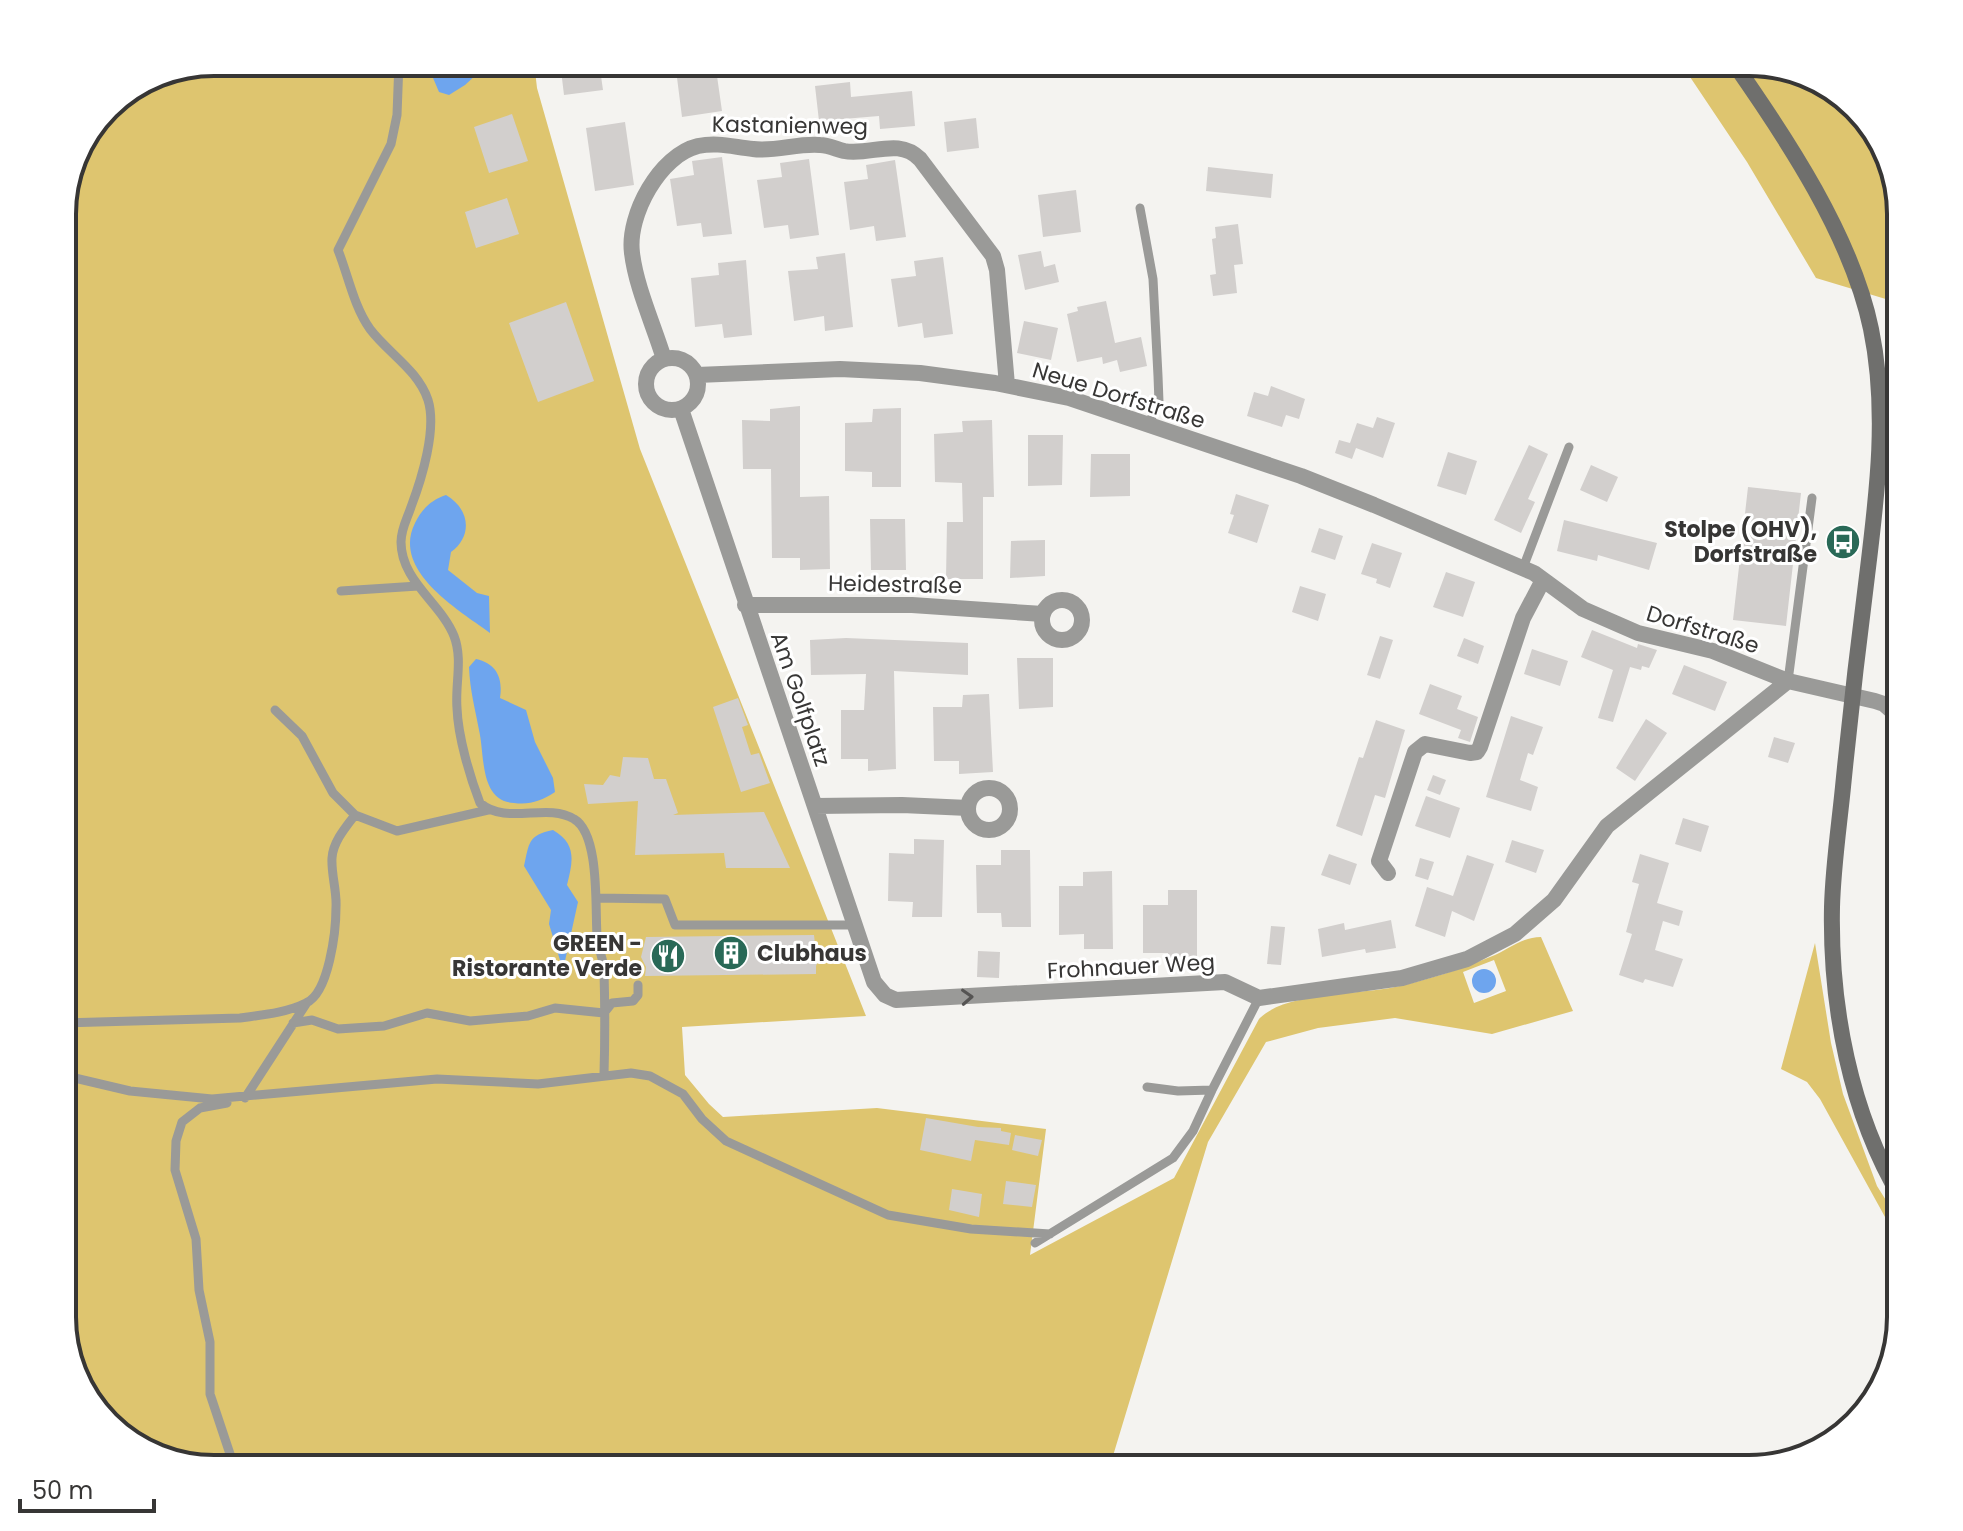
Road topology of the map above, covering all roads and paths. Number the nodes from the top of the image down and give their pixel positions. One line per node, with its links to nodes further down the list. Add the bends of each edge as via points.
1 (398, 76): 14 (lane, via 391,144 338,250 371,329 427,398 430,423 422,474 400,544)
2 (1742, 76): 19 (main road, via 1822,201 1871,328 1880,394 1877,491)
3 (1140, 208): 8 (lane, via 1153,279 1159,402)
4 (664, 359): 5 (street, Neue Dorfstraße, via 682,360); 6 (street, Kastanienweg, via 631,251 642,204 667,162 681,151 717,144 755,150 815,145 846,151 899,148 920,159 993,256); 7 (street, via 648,373 647,392 662,408)
5 (697, 375): 6 (street, Neue Dorfstraße, via 840,369); 7 (street, via 696,394)
6 (1007, 385): 8 (street, Neue Dorfstraße, via 1069,398)
7 (681, 409): 16 (street, Am Golfplatz)
8 (1148, 425): 11 (street, Neue Dorfstraße)
9 (1569, 447): 12 (lane)
10 (1812, 498): 18 (lane)
11 (1374, 505): 12 (street, Dorfstraße)
12 (1523, 568): 13 (street, Dorfstraße)
13 (1543, 580): 18 (street, Dorfstraße, via 1583,609 1638,633 1713,651); 26 (street, via 1523,618 1477,752 1425,744 1415,752 1379,861)
14 (418, 586): 15 (lane); 24 (lane, via 455,638 459,726 480,803)
15 (341, 591)
16 (745, 605): 17 (street, Heidestraße, via 912,605); 22 (street, Am Golfplatz)
17 (1043, 614)
18 (1788, 681): 19 (street, Dorfstraße); 31 (street, via 1607,826 1554,900 1515,934 1467,959 1402,978)
19 (1852, 695): 20 (street, Dorfstraße); 41 (main road, via 1832,905 1833,959 1838,1014 1858,1100)
20 (1887, 707)
21 (275, 710): 25 (lane, via 302,736 333,793)
22 (815, 806): 23 (street); 28 (street, Am Golfplatz)
23 (968, 808)
24 (488, 810): 25 (lane, via 397,831); 27 (lane, via 558,814 581,824 588,836)
25 (355, 815): 32 (lane, via 332,857 336,906 326,979)
26 (1388, 873)
27 (596, 898): 28 (lane, via 665,899 675,925); 33 (lane)
28 (854, 925): 30 (street, Am Golfplatz, via 877,989)
29 (638, 985): 33 (lane, via 633,1001 612,1003)
30 (890, 997): 31 (street, Frohnauer Weg, one-way to 31, via 1225,982)
31 (1259, 998): 39 (lane)
32 (306, 1004): 34 (lane, via 240,1018); 35 (lane)
33 (604, 1013): 35 (lane, via 555,1008 470,1021 427,1013 384,1026 338,1029 312,1020); 36 (lane)
34 (76, 1023)
35 (293, 1023): 40 (lane)
36 (604, 1075): 40 (lane, via 538,1084 437,1079); 42 (lane, via 650,1076 683,1094 726,1141 888,1215 971,1229)
37 (76, 1078): 40 (lane, via 130,1091)
38 (1147, 1087): 39 (lane)
39 (1212, 1090): 42 (lane, via 1173,1158)
40 (245, 1098): 44 (lane, via 200,1108 182,1122 176,1141 175,1170 196,1239 210,1342 210,1394)
41 (1887, 1174)
42 (1050, 1234): 43 (lane)
43 (1035, 1243)
44 (230, 1455)

